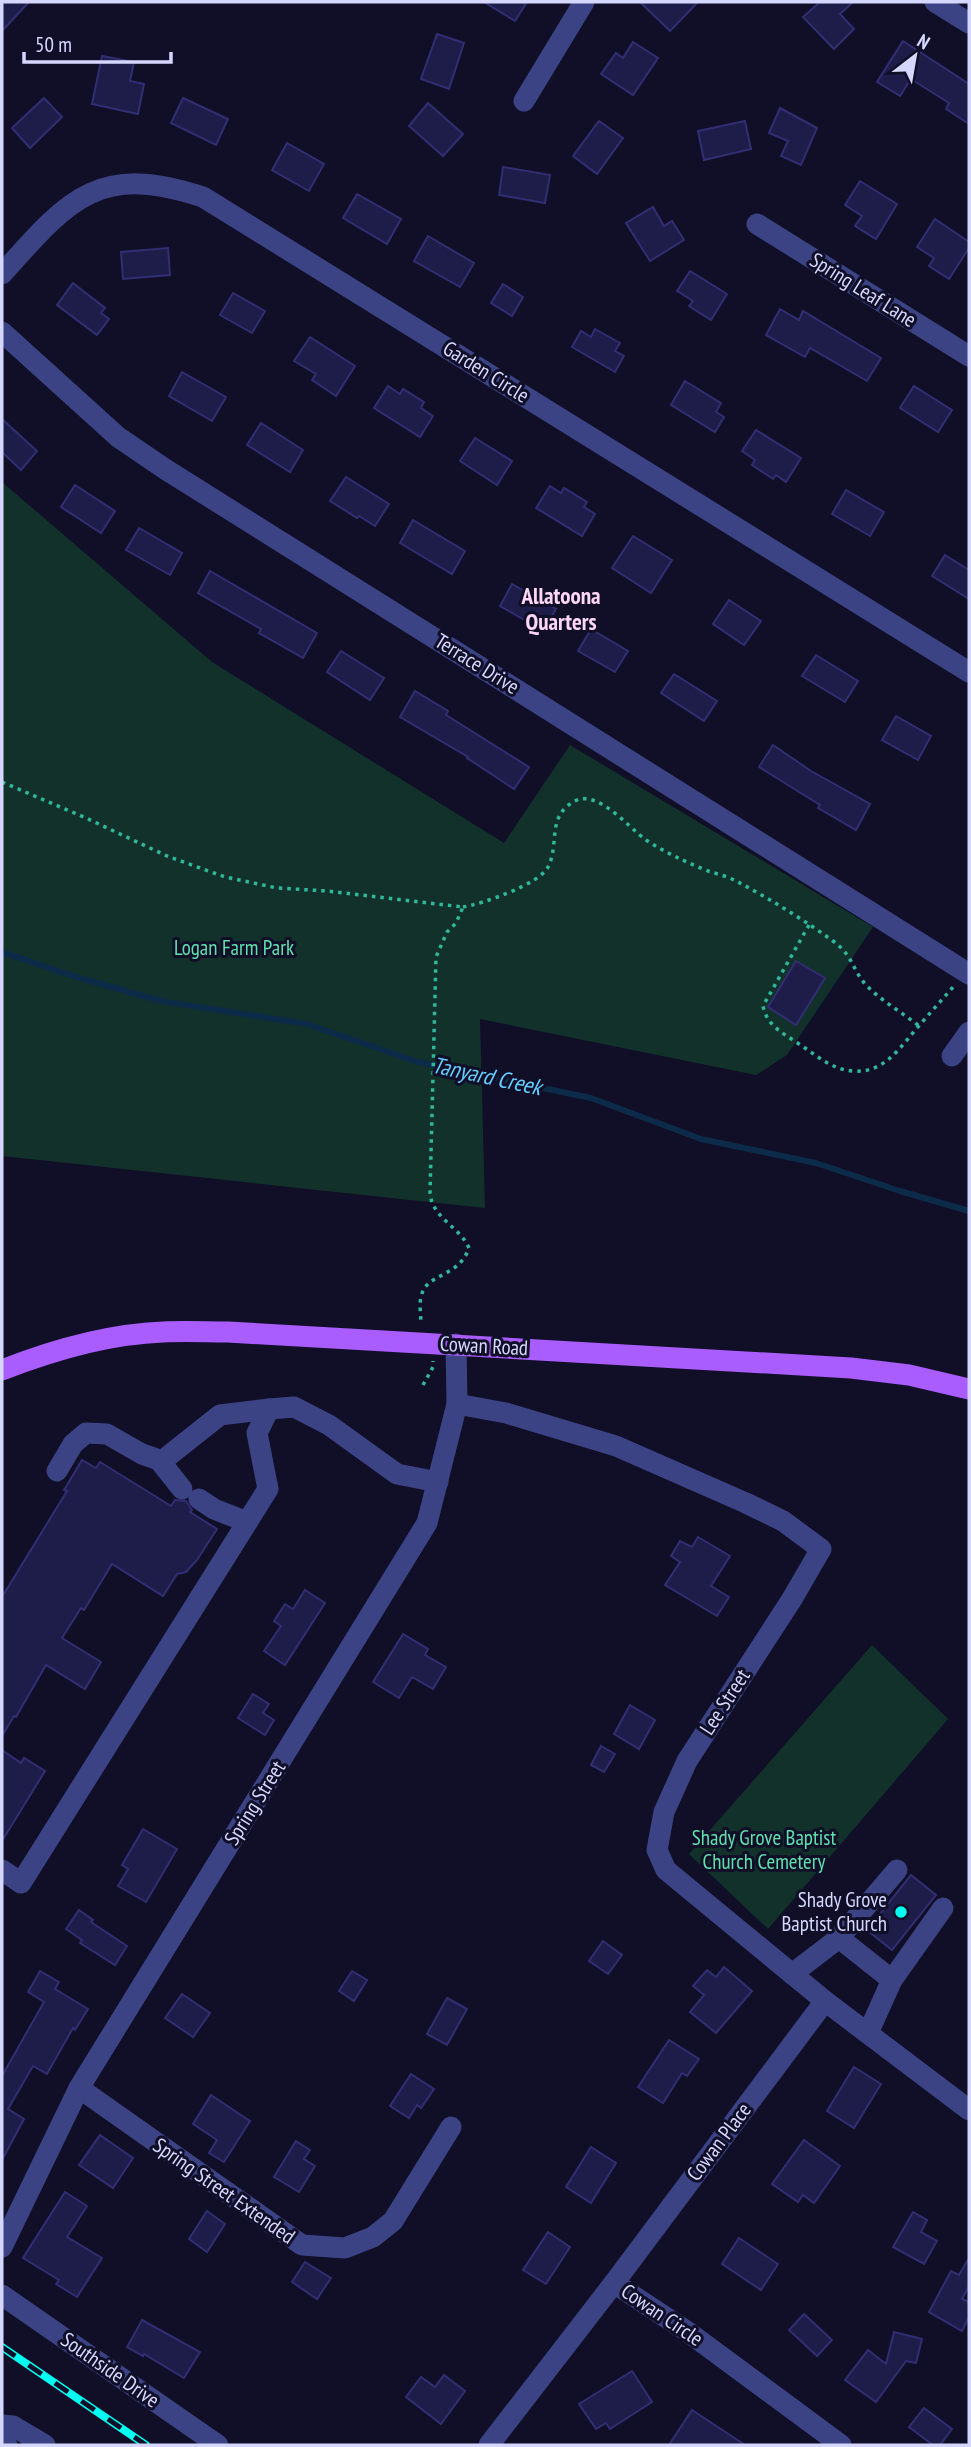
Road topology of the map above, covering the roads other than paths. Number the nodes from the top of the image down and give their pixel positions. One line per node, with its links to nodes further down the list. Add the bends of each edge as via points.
1 (584, 2): 4 (street)
2 (935, 2): 3 (street)
3 (967, 15)
4 (524, 101)
5 (757, 224): 8 (street, Spring Leaf Lane)
6 (2, 274): 9 (street, Garden Circle, via 51,219 76,200 103,188 151,184 203,197)
7 (2, 332): 10 (street, Terrace Drive, via 118,438)
8 (969, 356)
9 (969, 672)
10 (967, 972)
11 (969, 1031): 12 (street)
12 (952, 1056)
13 (456, 1344): 14 (main road, Cowan Road, via 162,1332 99,1340); 15 (main road, Cowan Road, via 851,1368); 16 (street, Spring Street)
14 (2, 1370)
15 (969, 1388)
16 (457, 1404): 20 (street, Spring Street); 26 (street, Lee Street, via 506,1413 616,1446 783,1521 821,1549 687,1761 664,1812 657,1850 666,1870)
17 (269, 1409): 18 (street, via 220,1415); 20 (street, via 294,1407 329,1424 397,1474); 21 (street, via 257,1433 268,1489)
18 (159, 1460): 19 (street, via 107,1434 86,1433 73,1444); 21 (street, via 190,1494)
19 (57, 1471)
20 (438, 1482): 30 (street, Spring Street, via 427,1524)
21 (247, 1522): 22 (street, via 21,1883)
22 (2, 1870)
23 (897, 1870): 25 (street)
24 (943, 1909): 27 (street)
25 (839, 1938): 26 (street); 27 (street)
26 (792, 1973): 28 (street, Lee Street)
27 (892, 1980): 29 (street)
28 (825, 2001): 29 (street, Lee Street); 34 (street, Cowan Place)
29 (868, 2033): 31 (street, Lee Street)
30 (79, 2088): 32 (street, Spring Street Extended, via 302,2245 345,2248 373,2237 393,2221); 33 (street, Spring Street)
31 (969, 2110)
32 (451, 2127)
33 (2, 2248)
34 (614, 2283): 41 (street, Cowan Circle); 42 (street, Cowan Circle)
35 (2, 2295): 40 (street, Southside Drive)
36 (2, 2425): 38 (street, via 13,2426)
37 (2, 2438): 39 (street)
38 (38, 2442)
39 (6, 2445)
40 (218, 2445)
41 (489, 2445)
42 (841, 2445)

